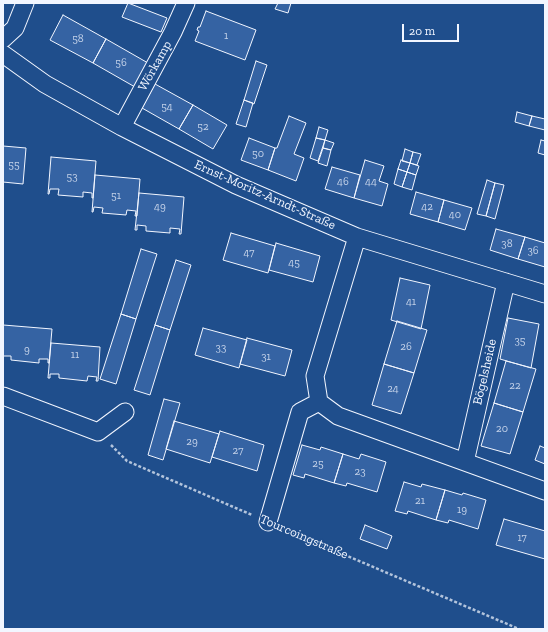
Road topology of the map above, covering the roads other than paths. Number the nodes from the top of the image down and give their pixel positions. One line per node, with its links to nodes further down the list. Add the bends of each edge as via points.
1 (25, 3): 3 (street, via 15,28)
2 (186, 3): 5 (street, Wörkamp)
3 (3, 39)
4 (3, 54): 5 (street, Ernst-Moritz-Arndt-Straße, via 45,84)
5 (122, 127): 6 (street, Ernst-Moritz-Arndt-Straße, via 236,185)
6 (357, 237): 7 (street, Ernst-Moritz-Arndt-Straße); 10 (street, via 315,376)
7 (506, 282): 8 (street, Ernst-Moritz-Arndt-Straße); 12 (street, Bögelsheide)
8 (545, 294)
9 (3, 396): 11 (street, via 98,432)
10 (319, 402): 12 (street, via 338,416); 14 (street, via 300,412)
11 (125, 412)
12 (465, 462): 13 (street)
13 (545, 491)
14 (268, 522)

